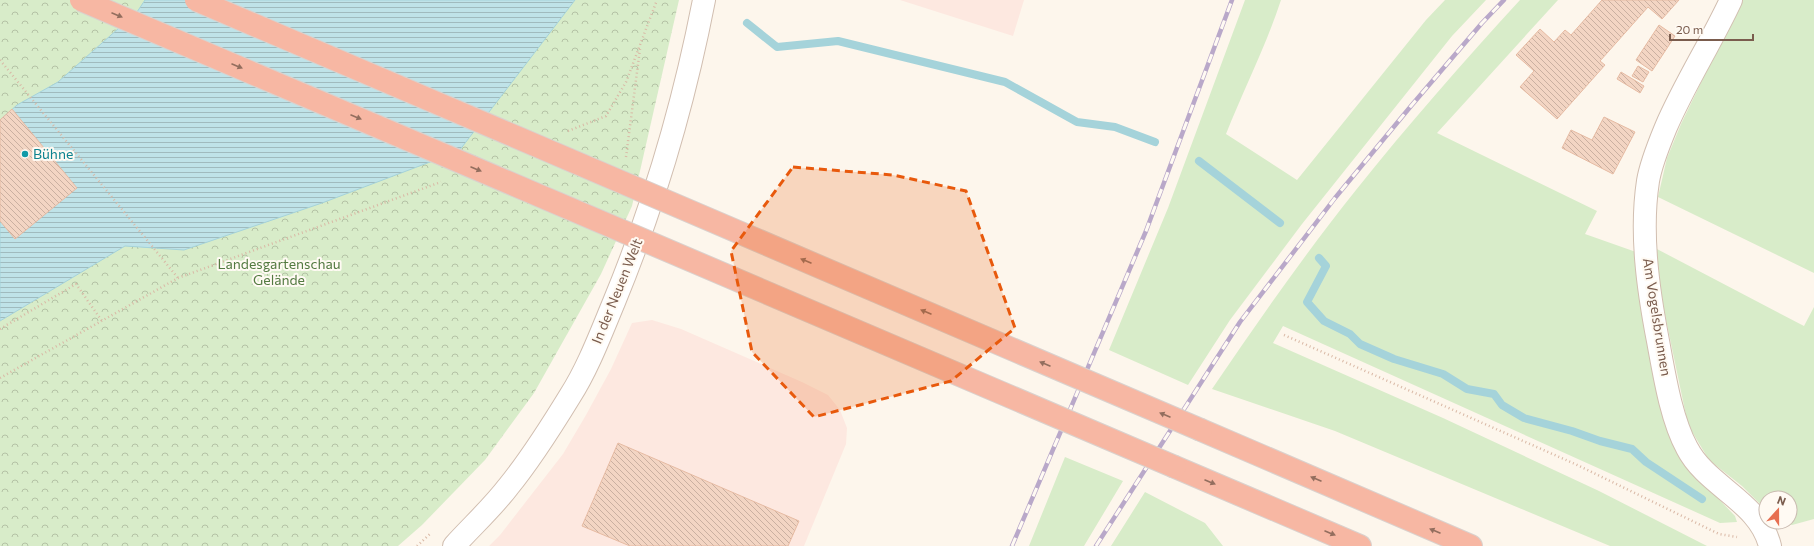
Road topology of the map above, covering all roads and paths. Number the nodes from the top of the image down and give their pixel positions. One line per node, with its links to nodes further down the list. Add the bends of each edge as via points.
1 (81, 0): 20 (highway, one-way to 20, bridge)
2 (196, 0): 21 (highway, one-way to 2, bridge)
3 (657, 0): 6 (path)
4 (704, 0): 19 (street, In der Neuen Welt, via 692,60 654,194 625,275 599,336 571,395 542,439 508,487)
5 (1731, 0): 17 (street, Am Vogelsbrunnen, via 1679,97 1660,140 1648,180 1646,245 1650,295 1662,366 1687,449 1696,462 1755,516)
6 (640, 45): 8 (path, via 626,82 606,116); 9 (path)
7 (0, 60): 11 (path)
8 (561, 134)
9 (626, 162)
10 (443, 181): 11 (path)
11 (178, 278): 12 (path)
12 (102, 321): 13 (path, via 76,284); 15 (path)
13 (0, 329)
14 (1284, 335): 17 (path, via 1576,464 1719,534)
15 (0, 378)
16 (436, 528): 18 (path)
17 (1770, 545)
18 (417, 546)
19 (454, 546)
20 (1360, 546)
21 (1471, 546)

